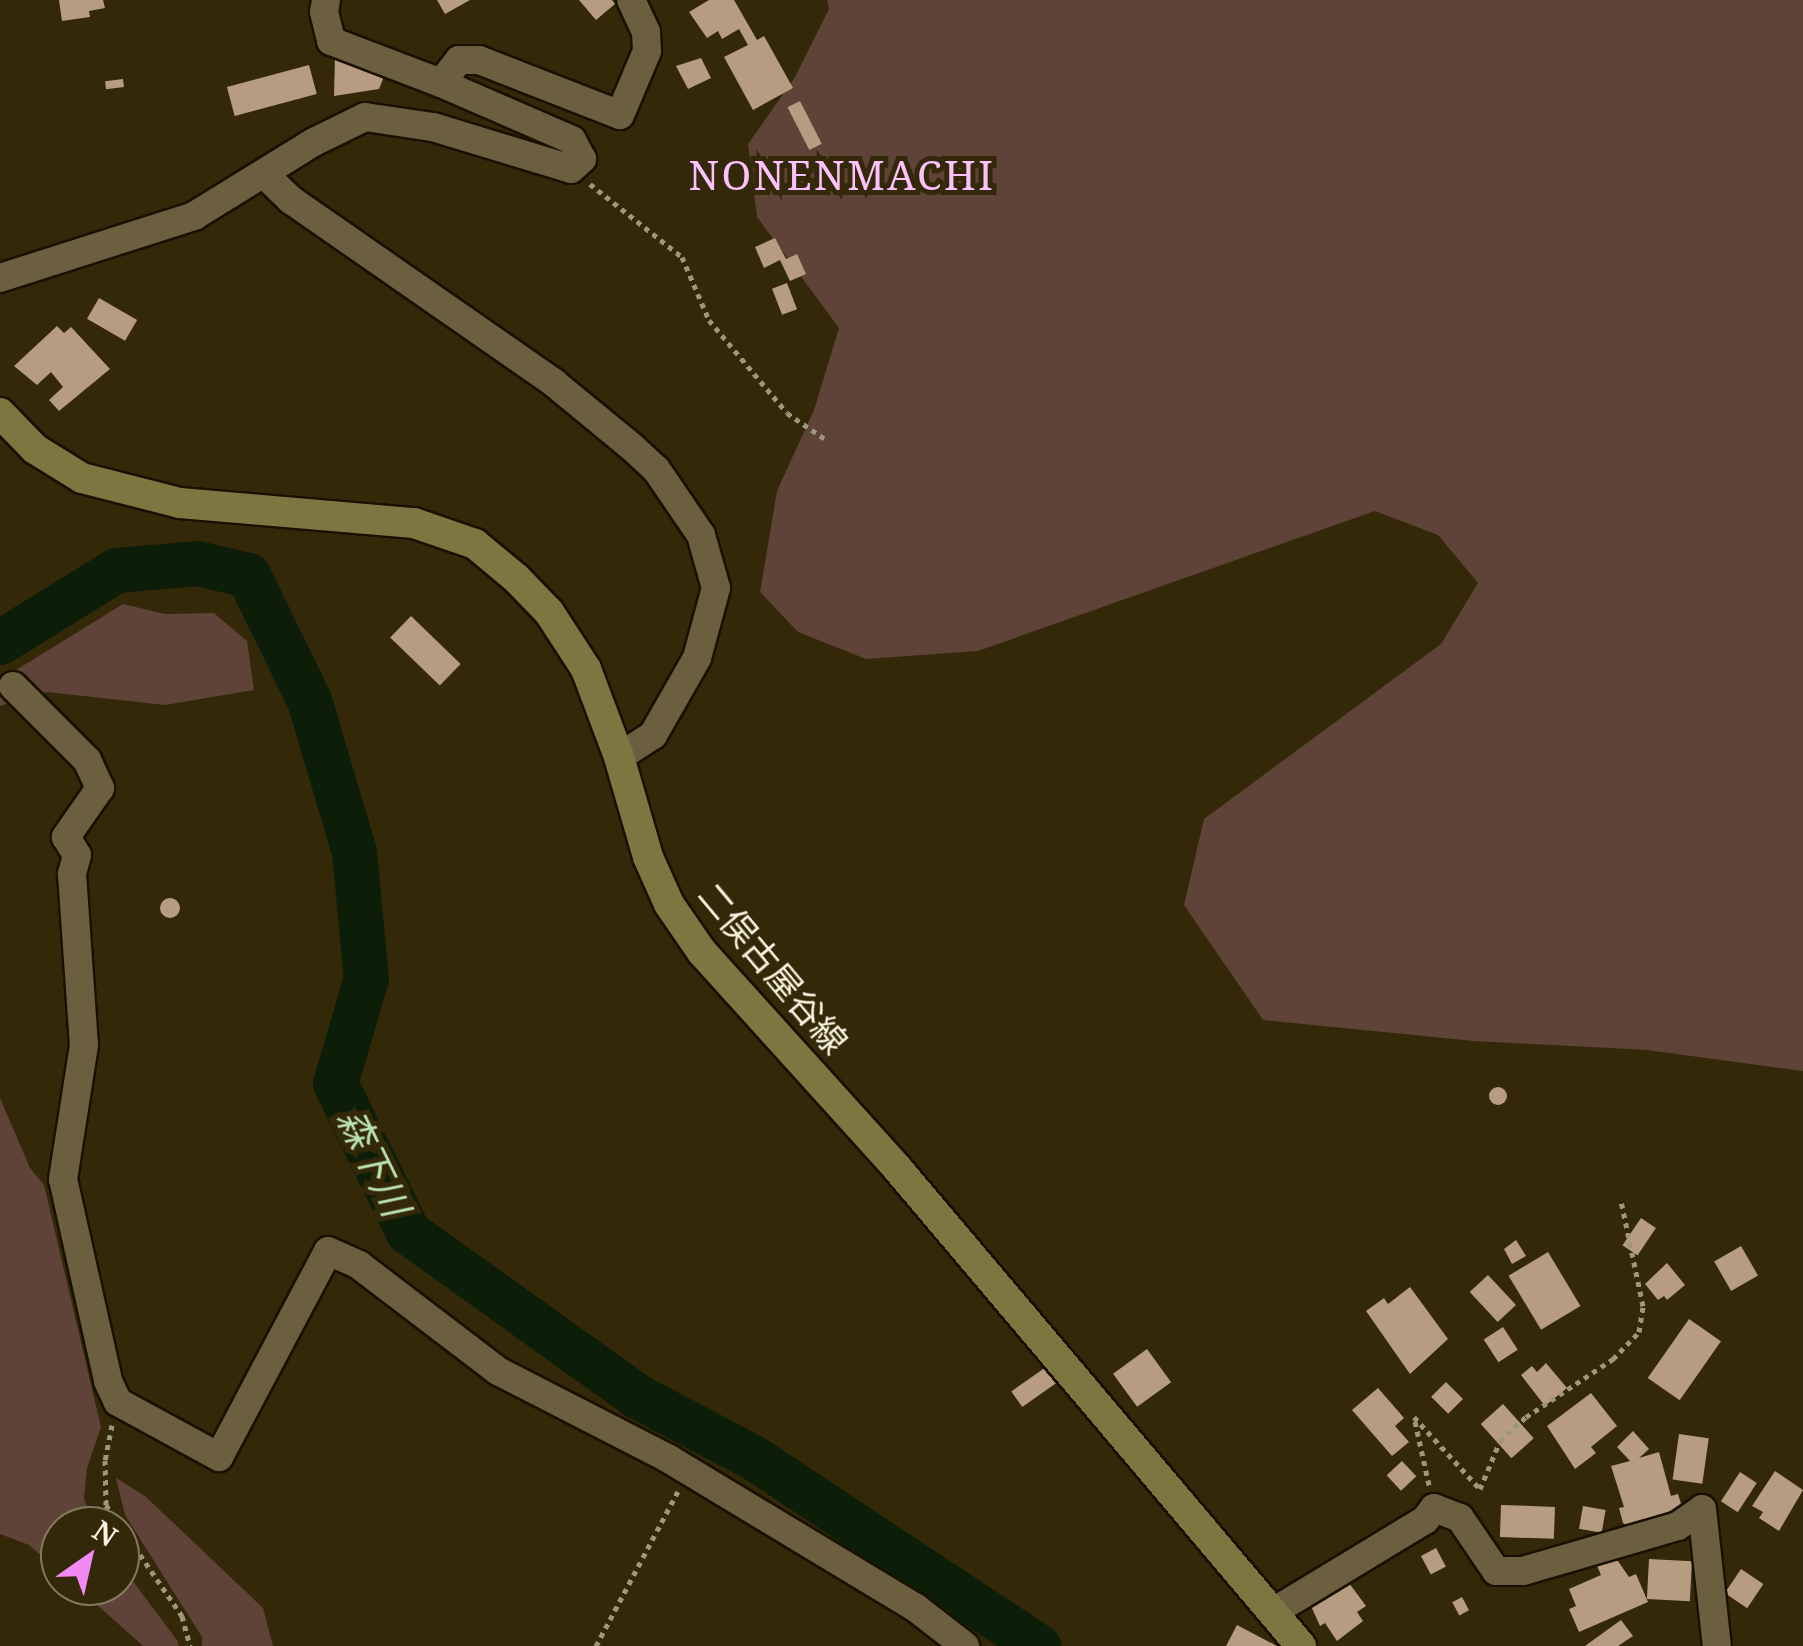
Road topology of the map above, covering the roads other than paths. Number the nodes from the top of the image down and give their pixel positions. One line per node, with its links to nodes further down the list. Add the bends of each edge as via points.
1 (326, 0): 3 (street, via 330,41)
2 (631, 0): 3 (street, via 647,51 620,115 480,60 459,60)
3 (440, 84): 4 (street, via 572,140 582,160 572,169 433,127 365,117)
4 (264, 174): 5 (street, via 179,222); 8 (street, via 291,200 554,382 656,468 701,534 716,588 698,658 652,735)
5 (0, 278)
6 (0, 413): 8 (main road, 二俣古屋谷線, via 35,449 82,478 180,503 414,523 475,544 549,612 586,670)
7 (13, 686): 10 (street, via 88,760 100,788 66,836 77,855 72,874 84,1046 63,1179 118,1402 219,1457 328,1251 359,1265 498,1371 689,1471 916,1608)
8 (619, 757): 9 (main road, 二俣古屋谷線, via 648,858 702,952 897,1168)
9 (1273, 1612): 11 (main road, 二俣古屋谷線); 12 (street, via 1425,1520 1434,1508 1460,1518 1496,1571 1523,1571 1678,1526 1702,1508)
10 (964, 1646)
11 (1301, 1646)
12 (1717, 1646)

